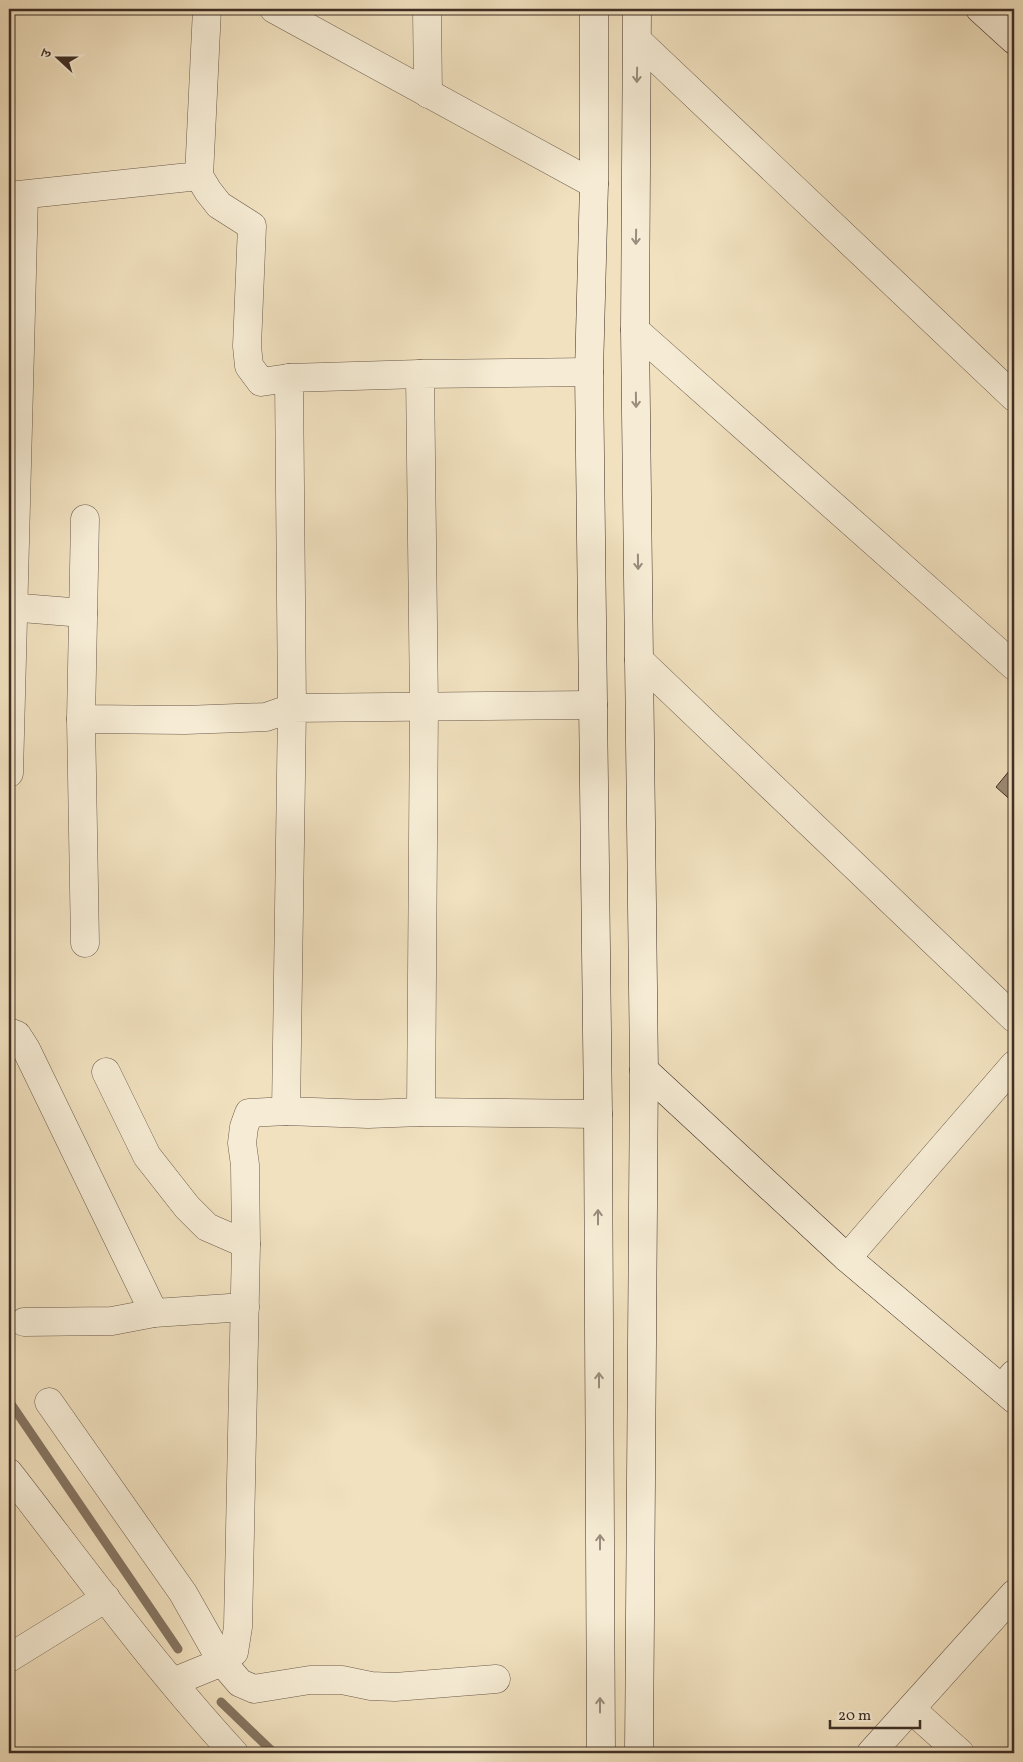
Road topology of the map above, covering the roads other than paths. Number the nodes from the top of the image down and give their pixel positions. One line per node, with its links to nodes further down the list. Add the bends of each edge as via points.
1 (207, 9): 10 (street)
2 (274, 9): 9 (street)
3 (427, 9): 9 (street)
4 (594, 9): 11 (street)
5 (637, 9): 8 (street)
6 (980, 9): 7 (street)
7 (1014, 40)
8 (638, 41): 13 (street, one-way to 13); 17 (street)
9 (428, 94): 11 (street)
10 (199, 176): 12 (street); 16 (street, via 218,205 252,226 246,346 249,366 261,382)
11 (594, 184): 14 (street)
12 (16, 195): 19 (street)
13 (635, 330): 21 (street, one-way to 21); 22 (street)
14 (589, 372): 15 (street); 23 (street)
15 (420, 374): 16 (street); 24 (street)
16 (289, 378): 25 (street)
17 (1014, 397)
18 (85, 519): 20 (street)
19 (11, 607): 20 (street); 27 (street)
20 (83, 613): 26 (street)
21 (639, 660): 29 (street); 32 (street)
22 (1014, 666)
23 (593, 705): 24 (street); 36 (street)
24 (424, 707): 25 (street); 35 (street)
25 (292, 708): 26 (street, via 266,716 185,720); 34 (street)
26 (81, 719): 28 (street)
27 (9, 773)
28 (85, 943)
29 (1014, 1018)
30 (9, 1032): 40 (street, via 17,1035 26,1049)
31 (1014, 1065): 38 (street)
32 (644, 1070): 38 (street); 54 (street)
33 (106, 1072): 37 (street, via 146,1156 187,1207 207,1226)
34 (286, 1111): 35 (street); 37 (street, via 249,1113 244,1127)
35 (421, 1112): 36 (street)
36 (598, 1114): 53 (street, one-way to 36)
37 (246, 1244): 39 (street)
38 (847, 1258): 42 (street)
39 (245, 1307): 40 (street); 48 (street, via 238,1626 234,1652)
40 (154, 1313): 41 (street, via 112,1321)
41 (24, 1322)
42 (1010, 1387)
43 (49, 1402): 48 (street, via 183,1593)
44 (9, 1473): 46 (street)
45 (1014, 1594): 51 (street)
46 (106, 1598): 47 (street); 50 (street)
47 (9, 1658)
48 (222, 1662): 49 (street, via 240,1683 254,1689 310,1680 342,1680 396,1687); 50 (street)
49 (496, 1679)
50 (173, 1682): 52 (street)
51 (911, 1709): 55 (street); 56 (street)
52 (234, 1753)
53 (601, 1753)
54 (639, 1753)
55 (871, 1753)
56 (960, 1753)

